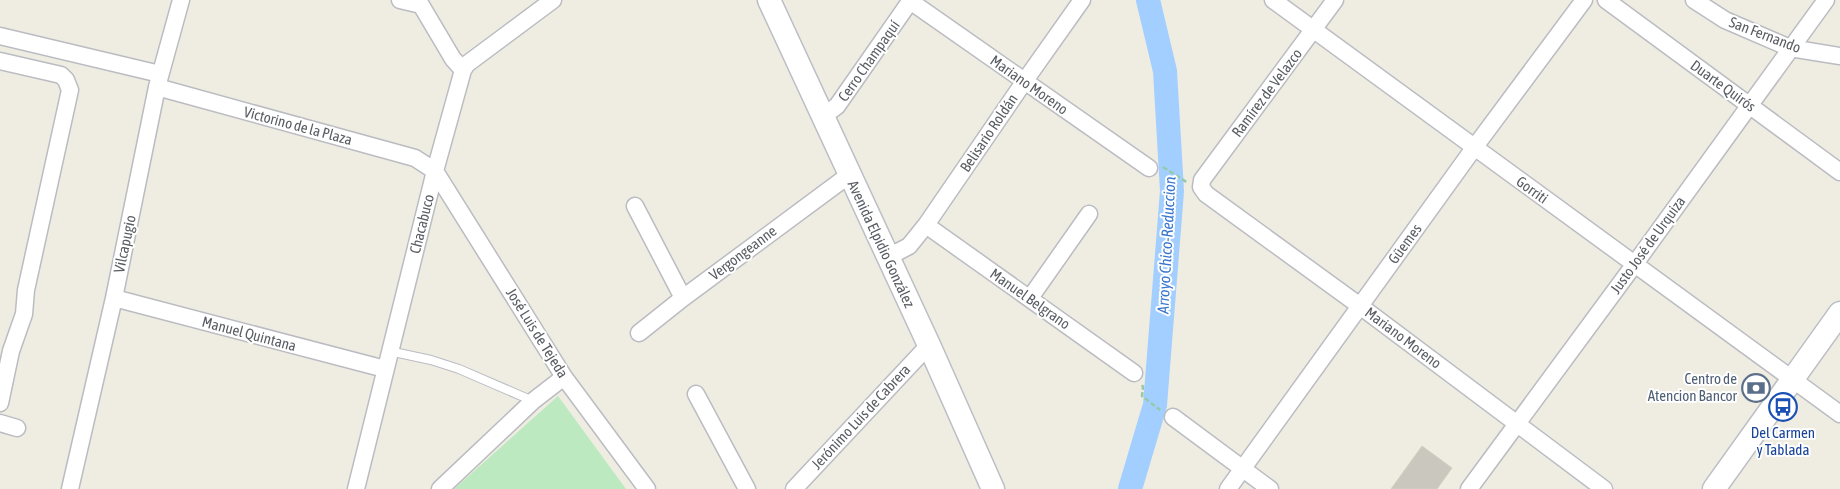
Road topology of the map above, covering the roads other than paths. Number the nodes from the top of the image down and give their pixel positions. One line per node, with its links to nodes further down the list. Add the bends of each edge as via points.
1 (182, 0): 20 (street, Vilcapugio)
2 (400, 0): 13 (street)
3 (553, 0): 19 (street)
4 (769, 0): 23 (main road, Avenida Elpidio González)
5 (1082, 0): 21 (street, Belisario Roldán)
6 (1273, 0): 14 (street, Gorriti)
7 (1335, 0): 14 (street, Ramírez de Velazco)
8 (1584, 0): 24 (street, Güemes)
9 (1606, 0): 22 (street, Duarte Quirós)
10 (1694, 0): 16 (street, San Fernando, via 1725,20)
11 (1826, 0): 16 (street, Justo José de Urquiza)
12 (911, 1): 21 (street, Mariano Moreno); 23 (street, Cerro Champaquí, via 837,106)
13 (420, 3): 19 (street)
14 (1314, 30): 24 (street, Gorriti); 29 (street, Ramírez de Velazco)
15 (0, 36): 20 (street, Victorino de la Plaza)
16 (1790, 48): 17 (street, San Fernando); 22 (street, Justo José de Urquiza)
17 (1840, 56)
18 (0, 61): 49 (street, via 61,75 70,90 26,290 24,314 11,351)
19 (463, 70): 26 (street, Chacabuco)
20 (158, 81): 26 (street, Victorino de la Plaza, via 415,158); 35 (street, Vilcapugio)
21 (1024, 82): 25 (street, Mariano Moreno); 32 (street, Belisario Roldán)
22 (1749, 105): 27 (street, Duarte Quirós); 34 (street, Justo José de Urquiza)
23 (822, 117): 28 (main road, Avenida Elpidio González)
24 (1474, 148): 34 (street, Gorriti); 38 (street, Güemes)
25 (1156, 167)
26 (435, 171): 42 (street, Chacabuco); 45 (street, José Luis de Tejeda)
27 (1840, 172)
28 (848, 175): 33 (main road, Avenida Elpidio González); 36 (street, Vergongeanne)
29 (1196, 187): 38 (street, Mariano Moreno)
30 (635, 206): 36 (street)
31 (1089, 214): 37 (street)
32 (926, 226): 33 (street, Belisario Roldán, via 909,246); 37 (street, Manuel Belgrano)
33 (888, 257): 41 (main road, Avenida Elpidio González)
34 (1634, 266): 46 (street, Gorriti); 53 (street, Justo José de Urquiza)
35 (114, 298): 43 (street, Manuel Quintana); 56 (street, Vilcapugio)
36 (683, 298): 40 (street, Vergongeanne)
37 (1030, 298): 44 (street, Manuel Belgrano)
38 (1360, 306): 53 (street, Mariano Moreno); 55 (street, Güemes)
39 (1840, 313): 46 (main road)
40 (640, 333)
41 (929, 344): 61 (street, Jerónimo Luis de Cabrera); 62 (main road, Avenida Elpidio González)
42 (389, 351): 43 (street, Chacabuco); 48 (lane, via 459,369)
43 (385, 369): 57 (street, Chacabuco)
44 (1134, 373)
45 (564, 377): 48 (street); 59 (street, José Luis de Tejeda)
46 (1792, 379): 51 (street, Gorriti); 67 (main road)
47 (696, 394): 60 (street)
48 (533, 402): 58 (street)
49 (0, 403)
50 (1168, 414): 55 (street)
51 (1840, 414)
52 (0, 423): 54 (street)
53 (1516, 423): 65 (street, Justo José de Urquiza); 66 (street, Mariano Moreno)
54 (17, 428)
55 (1243, 469): 63 (street, Güemes); 64 (street)
56 (70, 489)
57 (356, 489)
58 (440, 489)
59 (646, 489)
60 (748, 489)
61 (794, 489)
62 (993, 489)
63 (1228, 489)
64 (1270, 489)
65 (1469, 489)
66 (1604, 489)
67 (1714, 489)

